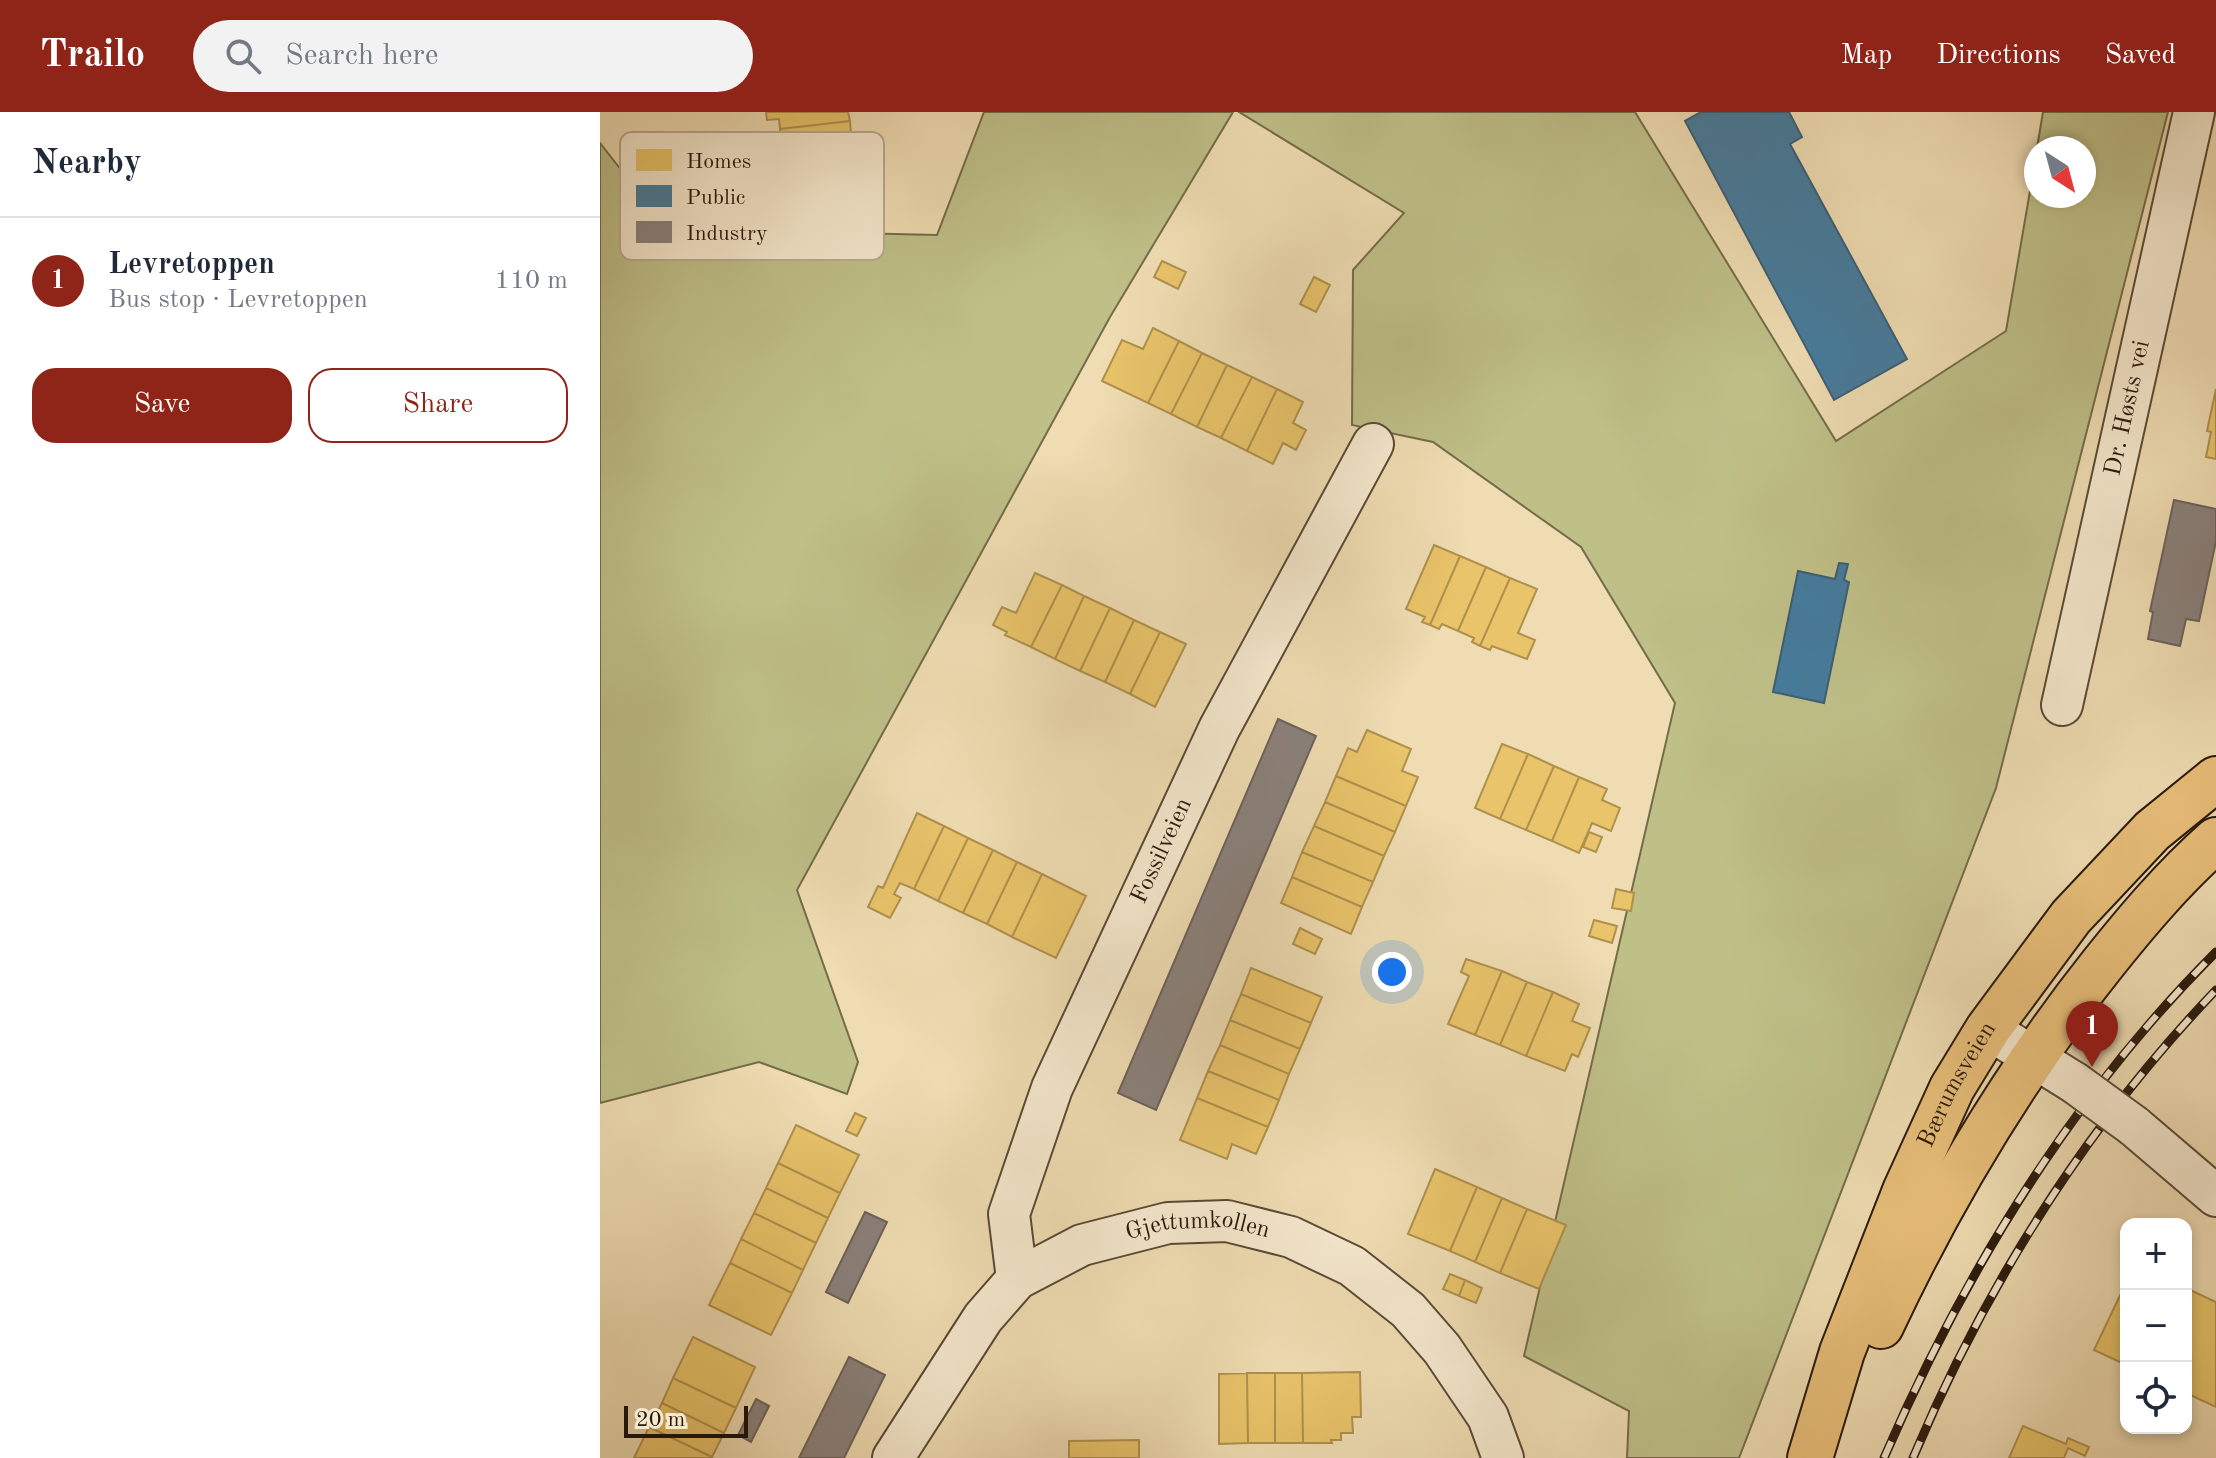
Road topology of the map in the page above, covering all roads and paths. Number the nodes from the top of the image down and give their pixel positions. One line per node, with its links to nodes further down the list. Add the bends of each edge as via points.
1 (2194, 112): 3 (street, Dr. Høsts vei)
2 (1373, 444): 9 (street, Fossilveien, via 1219,729 1052,1088 1009,1214)
3 (2062, 705)
4 (2216, 779): 6 (main road, Bærumsveien, via 2152,831 2108,876)
5 (2216, 840): 7 (main road, Bærumsveien, via 2184,868 2124,938)
6 (1988, 1029): 7 (street); 12 (main road, Bærumsveien, via 1952,1088 1905,1191 1842,1352)
7 (2032, 1056): 8 (street, bridge, via 2134,1126); 12 (main road, Bærumsveien, via 1914,1255 1850,1394)
8 (2216, 1196)
9 (1017, 1279): 10 (street, Gjettumkollen, via 983,1318); 11 (street, Gjettumkollen, via 1082,1245 1168,1223 1227,1221 1291,1237 1352,1266 1408,1310 1488,1417)
10 (893, 1458)
11 (1503, 1458)
12 (1812, 1458)

